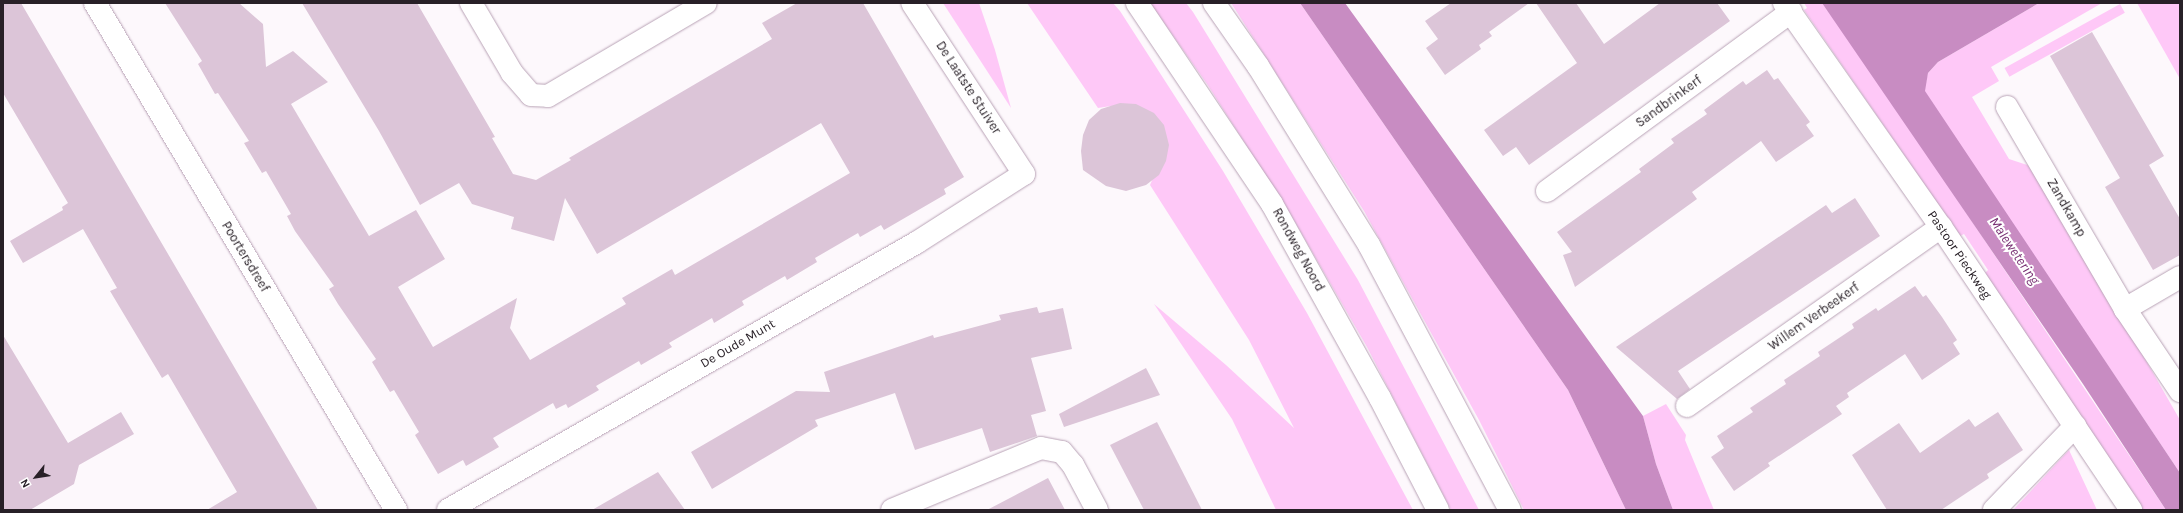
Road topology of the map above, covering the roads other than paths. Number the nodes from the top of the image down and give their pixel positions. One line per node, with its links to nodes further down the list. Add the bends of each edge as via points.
1 (95, 3): 17 (street, Poortersdreef)
2 (471, 3): 3 (street, via 512,73 531,95 548,96)
3 (706, 3)
4 (912, 3): 9 (street, De Laatste Stuiver)
5 (1137, 3): 21 (street, Rondweg Noord, via 1272,204 1380,398)
6 (1214, 3): 22 (street, via 1258,66 1369,245)
7 (1788, 8): 10 (street, Sandbrinkerf); 11 (street, Pastoor Pieckweg)
8 (2007, 107): 13 (street, Zandkamp)
9 (1024, 174): 18 (street, De Oude Munt, via 916,243)
10 (1547, 191)
11 (1941, 227): 15 (street, Willem Verbeekerf); 16 (street, Pastoor Pieckweg)
12 (2180, 277): 13 (street)
13 (2125, 308): 14 (street, Zandkamp)
14 (2180, 391)
15 (1687, 406)
16 (2074, 426): 23 (street); 24 (street, Pastoor Pieckweg)
17 (396, 510)
18 (448, 510)
19 (892, 510): 20 (street, via 1041,448 1062,452 1073,464)
20 (1097, 510)
21 (1438, 510)
22 (1510, 510)
23 (1994, 510)
24 (2131, 510)

